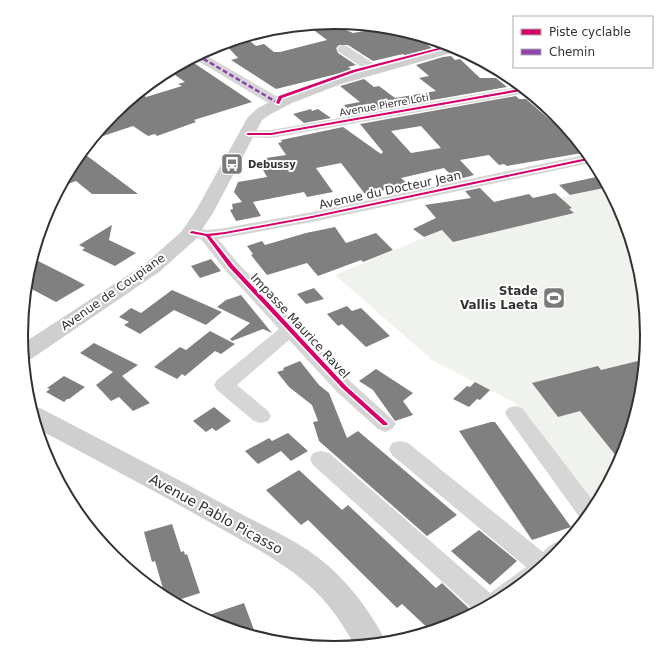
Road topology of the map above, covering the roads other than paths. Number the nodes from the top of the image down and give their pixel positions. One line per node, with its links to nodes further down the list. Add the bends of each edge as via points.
1 (344, 49): 4 (street)
2 (446, 50): 4 (main road, Avenue de Coupiane)
3 (203, 59): 6 (street)
4 (373, 68): 6 (main road, Avenue de Coupiane)
5 (519, 91): 7 (street, Avenue Pierre Loti, via 271,134)
6 (278, 103): 7 (main road, Avenue de Coupiane, via 256,117)
7 (248, 134): 9 (main road, Avenue de Coupiane, via 204,214)
8 (585, 159): 9 (street, Avenue du Docteur Jean, via 312,217)
9 (199, 234): 10 (street, Impasse Maurice Ravel); 11 (main road, Avenue de Coupiane)
10 (291, 330): 13 (street, Impasse Maurice Ravel, via 224,385); 15 (street, Impasse Maurice Ravel, via 344,387)
11 (29, 350)
12 (515, 413): 18 (street)
13 (261, 416)
14 (39, 418): 21 (main road, Avenue Pablo Picasso, via 217,513 306,565 327,583 347,606)
15 (385, 424)
16 (400, 449): 19 (street)
17 (321, 459): 20 (street)
18 (587, 509)
19 (528, 574)
20 (484, 603)
21 (369, 640)

